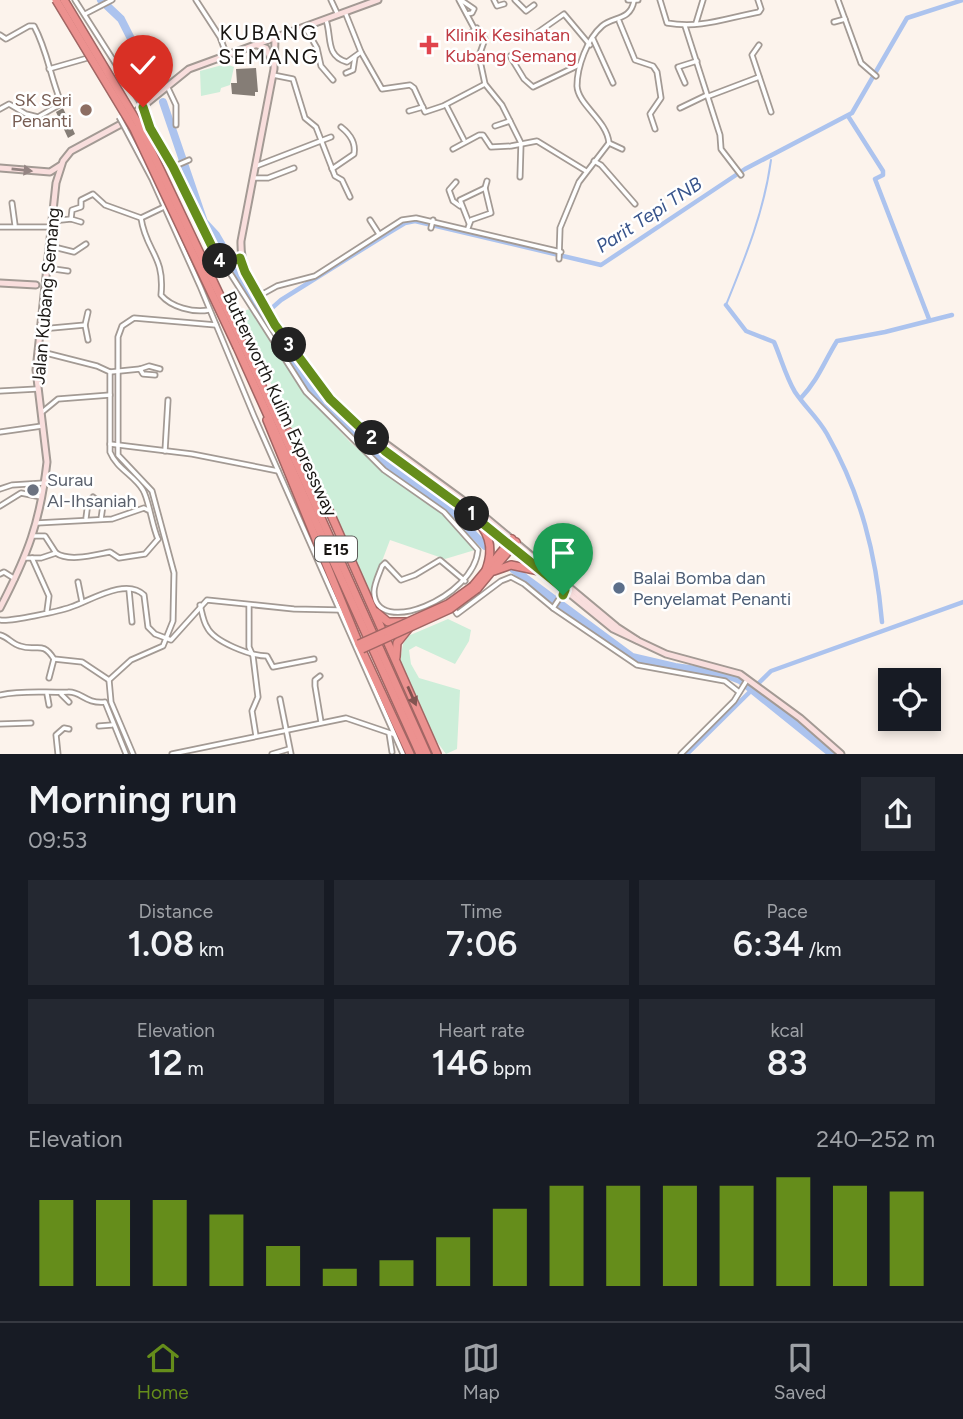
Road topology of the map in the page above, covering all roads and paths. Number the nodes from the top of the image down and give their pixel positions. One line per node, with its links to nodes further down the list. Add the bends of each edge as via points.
1 (56, 0): 126 (highway, Butterworth Kulim Expressway / E15, bridge, via 134,129)
2 (64, 0): 126 (highway, Butterworth Kulim Expressway / E15, bridge, via 139,125)
3 (75, 0): 19 (street)
4 (112, 0): 19 (street)
5 (196, 0): 42 (street)
6 (331, 0): 20 (street)
7 (378, 0): 20 (main road)
8 (460, 0): 21 (street); 21 (street, via 474,9)
9 (494, 0): 17 (street, via 497,6)
10 (515, 0): 18 (street, via 526,11)
11 (628, 0): 16 (street)
12 (660, 0): 27 (street, via 667,23)
13 (703, 0): 26 (street)
14 (758, 0): 26 (street, via 759,12 719,23)
15 (838, 0): 22 (street)
16 (636, 1): 24 (street)
17 (504, 4)
18 (534, 5)
19 (85, 14): 38 (street)
20 (342, 14): 23 (main road); 40 (street)
21 (467, 14): 29 (street)
22 (845, 19): 25 (street); 50 (street, via 862,63)
23 (326, 20): 28 (main road); 39 (street)
24 (618, 20): 34 (street, via 605,24); 70 (street, via 635,60 657,72 661,98 650,114)
25 (834, 22)
26 (696, 23): 27 (street)
27 (685, 26): 45 (street)
28 (305, 27): 33 (main road); 41 (street)
29 (474, 28): 30 (street); 55 (street, via 481,31 485,42 479,56)
30 (469, 34)
31 (0, 35): 47 (street, via 6,39 34,26)
32 (534, 35): 35 (street, via 564,14)
33 (275, 39): 36 (main road); 48 (main road)
34 (593, 39): 35 (street); 53 (street)
35 (590, 44): 46 (street)
36 (257, 45): 42 (main road); 48 (main road, via 269,52)
37 (759, 45): 51 (street, via 752,55)
38 (105, 50): 47 (street); 59 (street)
39 (330, 51): 41 (street); 44 (street, via 343,61)
40 (361, 52): 44 (street); 60 (street, via 382,89 410,85)
41 (319, 54): 52 (street, via 321,66)
42 (227, 56): 56 (main road, via 189,69)
43 (510, 56): 46 (street, via 533,87)
44 (355, 57): 49 (street, via 353,71)
45 (697, 61): 54 (street, via 678,67); 57 (street)
46 (579, 65): 75 (street, via 578,91 606,131)
47 (49, 69): 61 (street, via 58,104 38,117 9,104)
48 (274, 72): 73 (street, via 293,79 305,118 315,126); 82 (main road)
49 (346, 73)
50 (876, 76)
51 (759, 77): 57 (street); 64 (street)
52 (333, 80)
53 (612, 83)
54 (685, 83)
55 (485, 84): 58 (street); 66 (street)
56 (165, 87): 59 (main road); 67 (street, via 176,105)
57 (708, 96): 62 (street); 88 (street, via 721,149)
58 (446, 105): 60 (street, via 425,112); 72 (street)
59 (144, 106): 79 (main road, via 71,151); 81 (street, via 150,128)
60 (423, 107): 63 (street)
61 (0, 108)
62 (680, 108)
63 (410, 111)
64 (771, 112)
65 (119, 117): 99 (street, bridge)
66 (510, 121): 68 (street); 74 (street)
67 (176, 125)
68 (495, 126)
69 (341, 127): 85 (street, via 349,134 354,154)
70 (655, 129)
71 (331, 137): 73 (street)
72 (465, 141): 74 (street, via 483,135 491,147); 76 (street)
73 (322, 142): 82 (street); 85 (street)
74 (521, 143): 86 (street, via 537,141); 89 (street)
75 (609, 143): 77 (street); 80 (street)
76 (453, 149)
77 (622, 149)
78 (187, 160): 81 (street)
79 (63, 161): 87 (main road, via 55,170); 92 (main road, Jalan Kubang Semang)
80 (594, 161): 86 (street); 97 (street)
81 (175, 166): 112 (street)
82 (256, 166): 90 (main road)
83 (0, 168): 87 (main road, one-way to 87)
84 (294, 168): 90 (street, via 266,179)
85 (332, 169): 95 (street)
86 (587, 171): 106 (street, via 560,228 560,256)
87 (44, 172): 92 (main road)
88 (741, 175)
89 (520, 177)
90 (253, 178): 111 (main road)
91 (487, 181): 94 (street)
92 (56, 183): 104 (main road, Jalan Kubang Semang)
93 (456, 183): 98 (street, via 449,190)
94 (485, 188): 98 (street, via 460,200); 106 (street, via 491,213 471,220)
95 (350, 197)
96 (12, 203): 105 (street)
97 (635, 204)
98 (460, 206): 106 (street)
99 (164, 207): 100 (street); 120 (street)
100 (141, 218): 101 (street, via 105,205 93,194 72,210); 120 (street, via 159,262 161,295 186,309)
101 (71, 219): 103 (street); 104 (street)
102 (370, 220): 108 (street)
103 (81, 222)
104 (52, 224): 105 (street); 110 (main road, Jalan Kubang Semang)
105 (15, 225): 107 (street)
106 (468, 226): 108 (street, via 416,218 402,220)
107 (0, 227)
108 (379, 234): 118 (street, via 315,276)
109 (86, 244): 110 (street, via 74,252)
110 (50, 246): 113 (main road, Jalan Kubang Semang)
111 (238, 258): 112 (street); 118 (main road)
112 (222, 265): 168 (street, via 306,392 384,470 444,512 478,550)
113 (47, 268): 114 (street); 115 (main road, Jalan Kubang Semang)
114 (68, 271)
115 (47, 276): 117 (main road); 119 (main road, Jalan Kubang Semang)
116 (0, 283): 117 (main road)
117 (36, 285): 119 (main road)
118 (259, 296): 139 (main road, via 320,387)
119 (44, 298): 124 (main road, Jalan Kubang Semang)
120 (209, 309): 123 (street)
121 (88, 312): 122 (street)
122 (85, 325): 124 (street); 125 (street)
123 (216, 325): 131 (street, via 134,318 122,326 118,337); 145 (street)
124 (41, 329): 127 (main road, Jalan Kubang Semang)
125 (88, 340)
126 (240, 346): 135 (highway, Butterworth Kulim Expressway / E15)
127 (38, 351): 130 (street); 133 (main road, Jalan Kubang Semang)
128 (140, 369): 129 (street); 131 (street); 132 (street, via 143,374)
129 (160, 369)
130 (110, 372): 131 (street); 136 (street)
131 (117, 372): 143 (street)
132 (155, 375)
133 (37, 389): 134 (street); 138 (main road, Jalan Kubang Semang)
134 (0, 391)
135 (262, 394): 173 (highway, via 287,428); 187 (highway, via 272,435); 222 (highway, Butterworth Kulim Expressway / E15); 223 (highway, Butterworth Kulim Expressway / E15)
136 (110, 395): 138 (street, via 58,399); 142 (street)
137 (168, 400): 144 (street)
138 (40, 413): 140 (main road, Jalan Kubang Semang)
139 (347, 415): 154 (main road, via 385,451); 161 (main road)
140 (42, 426): 141 (street); 148 (main road, Jalan Kubang Semang, via 47,462)
141 (0, 432)
142 (110, 444): 143 (street); 152 (street, via 113,460 145,492)
143 (117, 445): 144 (street); 153 (street, via 118,455 152,491)
144 (165, 451): 146 (street)
145 (272, 456): 146 (street); 147 (street)
146 (267, 468): 147 (street)
147 (279, 471): 179 (street)
148 (44, 482): 149 (street); 150 (main road, Jalan Kubang Semang)
149 (0, 489)
150 (41, 497): 151 (street, via 21,493); 157 (main road, Jalan Kubang Semang)
151 (0, 506)
152 (148, 510): 153 (street); 156 (street); 160 (street)
153 (155, 510): 159 (street)
154 (470, 513): 161 (main road); 164 (highway, via 491,543)
155 (86, 519): 156 (street); 156 (street, via 93,497 103,505); 157 (street)
156 (101, 519)
157 (37, 523): 158 (main road, Jalan Kubang Semang)
158 (34, 536): 162 (street, via 45,536); 163 (main road, Jalan Kubang Semang)
159 (163, 538): 160 (street); 186 (street, via 174,573 173,621)
160 (158, 539): 162 (street, via 145,554 119,558 110,552 62,557)
161 (512, 543): 164 (highway); 165 (main road); 188 (main road)
162 (55, 553): 163 (street)
163 (29, 558): 167 (main road, Jalan Kubang Semang); 180 (street, via 49,596)
164 (488, 572): 165 (highway, via 511,565); 183 (highway, bridge, via 450,609)
165 (544, 572): 171 (main road)
166 (0, 574): 167 (street)
167 (15, 579): 178 (main road, Jalan Kubang Semang)
168 (465, 581): 172 (street); 172 (street, via 440,560 401,580 385,563 374,591 382,606 395,613)
169 (78, 582): 174 (street)
170 (129, 590): 174 (street, via 100,593); 182 (street); 186 (street, via 144,595 148,627)
171 (564, 593): 177 (street); 188 (main road)
172 (446, 597): 177 (street, via 457,614 511,577)
173 (369, 600): 183 (highway, via 380,617); 185 (highway)
174 (82, 603): 180 (street)
175 (249, 604): 176 (street, via 212,599); 179 (street); 189 (street, via 248,648)
176 (201, 605): 186 (street, via 178,634 171,640); 189 (street, via 207,628)
177 (554, 606): 197 (street, via 637,665 725,681)
178 (0, 608)
179 (340, 610): 211 (street)
180 (47, 611): 181 (street, via 20,620)
181 (0, 620)
182 (132, 622)
183 (408, 625): 185 (highway, bridge); 192 (highway, via 397,643)
184 (0, 635): 190 (street, via 23,647 49,650)
185 (385, 635): 187 (highway, bridge); 192 (highway)
186 (163, 638): 195 (street, via 160,649 131,660)
187 (360, 646): 221 (highway)
188 (645, 646): 196 (main road, via 721,667)
189 (253, 656): 191 (street, via 267,656 273,667); 212 (street)
190 (54, 659): 194 (street); 195 (street, via 82,662)
191 (314, 659)
192 (397, 662): 224 (highway, one-way to 224)
193 (320, 676): 204 (street, via 315,686)
194 (49, 678)
195 (109, 680): 217 (street, via 111,702)
196 (748, 681): 197 (street); 226 (main road)
197 (739, 691): 225 (street)
198 (47, 694): 199 (street); 200 (street); 203 (street)
199 (61, 694): 202 (street); 207 (street, via 104,702)
200 (0, 695)
201 (280, 699): 210 (street)
202 (69, 702)
203 (49, 705)
204 (321, 722): 210 (street); 211 (street, via 346,718)
205 (31, 723): 206 (street)
206 (0, 724)
207 (112, 725): 208 (street); 216 (street)
208 (99, 726)
209 (69, 729): 215 (street, via 56,735)
210 (285, 729): 212 (street); 213 (street)
211 (391, 734): 214 (street); 220 (street)
212 (256, 736): 218 (street)
213 (290, 751): 219 (street)
214 (392, 752)
215 (58, 754)
216 (126, 754)
217 (133, 754)
218 (172, 754)
219 (272, 754)
220 (403, 754)
221 (410, 754)
222 (420, 754)
223 (427, 754)
224 (437, 754)
225 (681, 754)
226 (841, 754)

